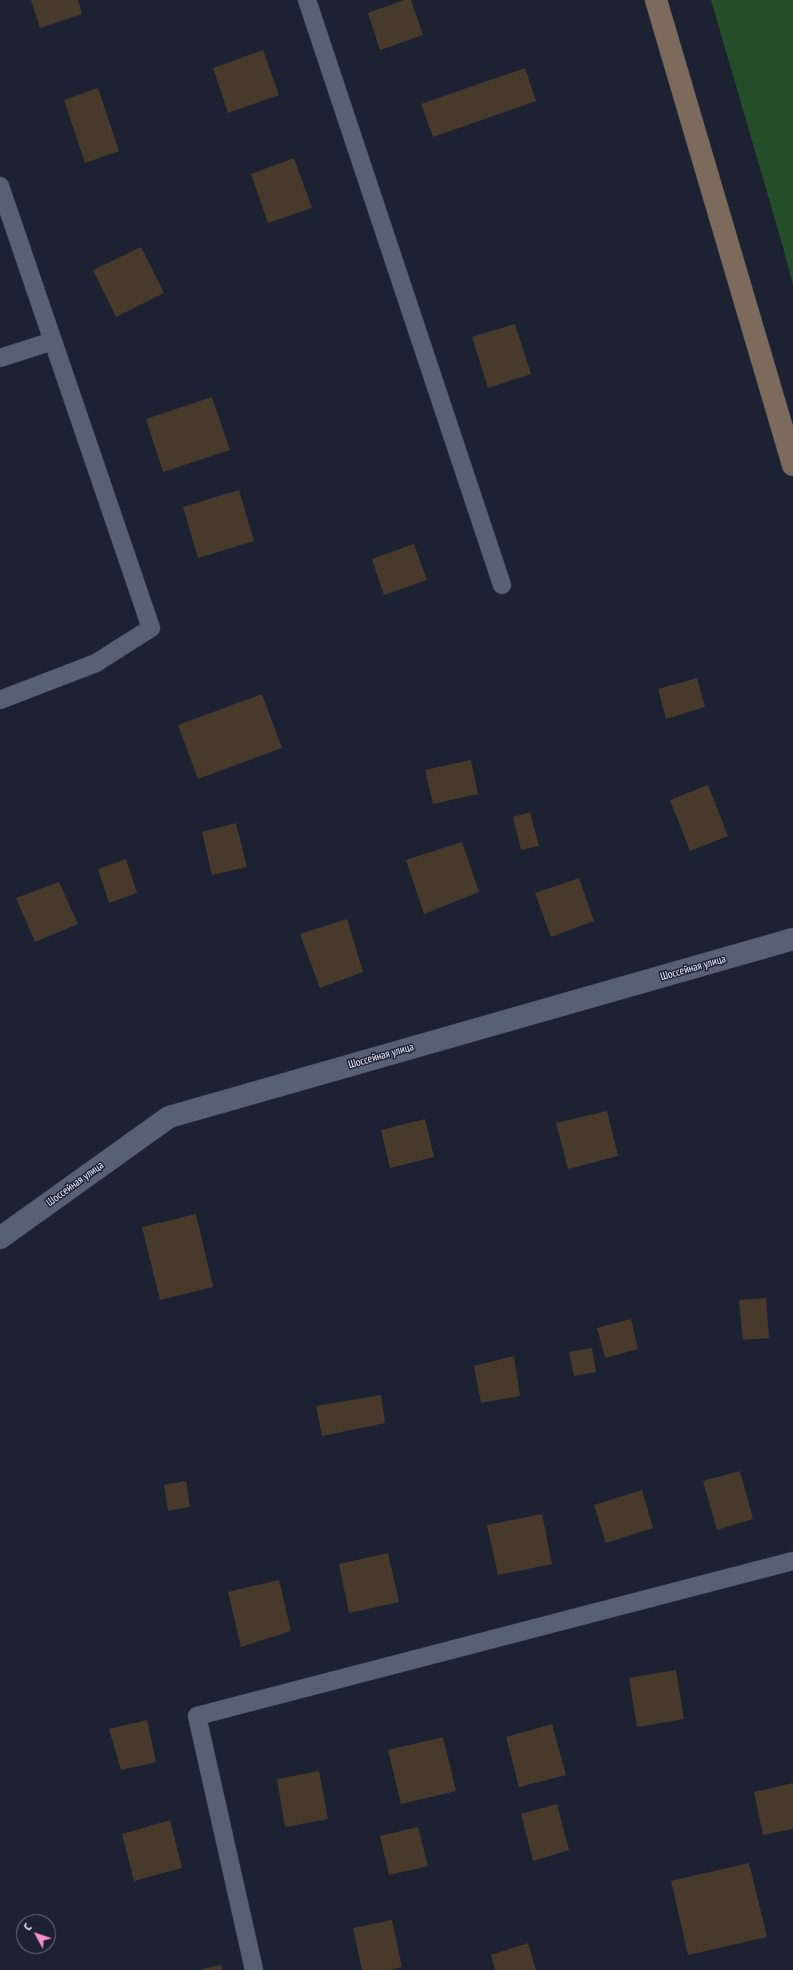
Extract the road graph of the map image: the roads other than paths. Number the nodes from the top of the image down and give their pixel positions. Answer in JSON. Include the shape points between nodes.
{"nodes":[{"id":1,"x":306,"y":0,"type":"edge"},
{"id":2,"x":656,"y":0,"type":"edge"},
{"id":3,"x":0,"y":186,"type":"edge"},
{"id":4,"x":53,"y":341,"type":"junction"},
{"id":5,"x":0,"y":358,"type":"edge"},
{"id":6,"x":793,"y":465,"type":"edge"},
{"id":7,"x":502,"y":585,"type":"dead end"},
{"id":8,"x":0,"y":700,"type":"edge"},
{"id":9,"x":793,"y":939,"type":"edge"},
{"id":10,"x":0,"y":1238,"type":"edge"},
{"id":11,"x":793,"y":1561,"type":"edge"},
{"id":12,"x":254,"y":1970,"type":"edge"}],
"edges":[{"from":1,"to":7,"type":"lane"},
{"from":2,"to":6,"type":"main road"},
{"from":3,"to":4,"type":"lane"},
{"from":4,"to":5,"type":"lane"},
{"from":4,"to":8,"type":"lane","via":[[151,628],[96,663]]},
{"from":9,"to":10,"type":"street","name":"Шоссейная улица","via":[[169,1116]]},
{"from":11,"to":12,"type":"lane","via":[[197,1716]]}]}
